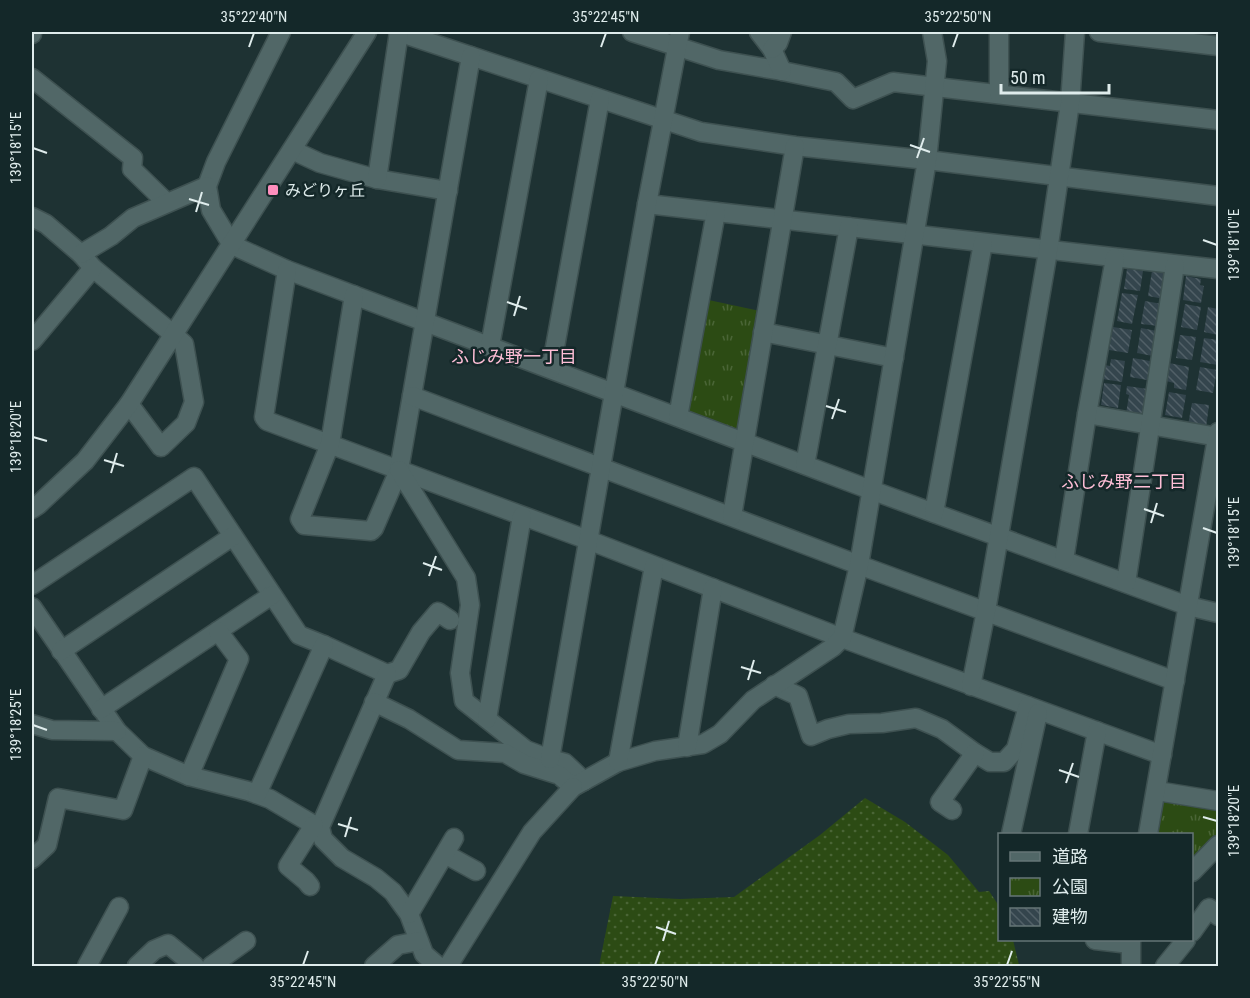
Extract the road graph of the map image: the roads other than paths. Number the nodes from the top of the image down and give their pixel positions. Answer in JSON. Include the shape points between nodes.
{"nodes":[{"id":1,"x":280,"y":32,"type":"edge"},
{"id":2,"x":398,"y":32,"type":"edge"},
{"id":3,"x":632,"y":32,"type":"edge"},
{"id":4,"x":759,"y":32,"type":"edge"},
{"id":5,"x":782,"y":32,"type":"edge"},
{"id":6,"x":932,"y":32,"type":"edge"},
{"id":7,"x":999,"y":32,"type":"edge"},
{"id":8,"x":1075,"y":32,"type":"edge"},
{"id":9,"x":1099,"y":32,"type":"edge"},
{"id":10,"x":359,"y":34,"type":"edge"},
{"id":11,"x":1140,"y":34,"type":"edge"},
{"id":12,"x":678,"y":39,"type":"edge"},
{"id":13,"x":1218,"y":46,"type":"edge"},
{"id":14,"x":772,"y":49,"type":"junction"},
{"id":15,"x":471,"y":56,"type":"junction"},
{"id":16,"x":783,"y":71,"type":"junction"},
{"id":17,"x":32,"y":78,"type":"edge"},
{"id":18,"x":539,"y":78,"type":"junction"},
{"id":19,"x":935,"y":86,"type":"junction"},
{"id":20,"x":999,"y":94,"type":"junction"},
{"id":21,"x":600,"y":99,"type":"junction"},
{"id":22,"x":1070,"y":104,"type":"junction"},
{"id":23,"x":662,"y":120,"type":"junction"},
{"id":24,"x":1218,"y":120,"type":"edge"},
{"id":25,"x":795,"y":146,"type":"junction"},
{"id":26,"x":292,"y":150,"type":"junction"},
{"id":27,"x":927,"y":160,"type":"junction"},
{"id":28,"x":1059,"y":177,"type":"junction"},
{"id":29,"x":377,"y":179,"type":"junction"},
{"id":30,"x":207,"y":186,"type":"junction"},
{"id":31,"x":448,"y":191,"type":"junction"},
{"id":32,"x":1218,"y":196,"type":"edge"},
{"id":33,"x":166,"y":203,"type":"junction"},
{"id":34,"x":647,"y":204,"type":"junction"},
{"id":35,"x":716,"y":212,"type":"junction"},
{"id":36,"x":32,"y":218,"type":"edge"},
{"id":37,"x":782,"y":219,"type":"junction"},
{"id":38,"x":849,"y":227,"type":"junction"},
{"id":39,"x":914,"y":235,"type":"junction"},
{"id":40,"x":983,"y":243,"type":"junction"},
{"id":41,"x":232,"y":245,"type":"junction"},
{"id":42,"x":1048,"y":250,"type":"junction"},
{"id":43,"x":1115,"y":258,"type":"junction"},
{"id":44,"x":87,"y":261,"type":"junction"},
{"id":45,"x":1175,"y":265,"type":"junction"},
{"id":46,"x":288,"y":270,"type":"junction"},
{"id":47,"x":1218,"y":270,"type":"edge"},
{"id":48,"x":354,"y":295,"type":"junction"},
{"id":49,"x":425,"y":322,"type":"junction"},
{"id":50,"x":763,"y":332,"type":"junction"},
{"id":51,"x":174,"y":335,"type":"junction"},
{"id":52,"x":32,"y":341,"type":"edge"},
{"id":53,"x":827,"y":344,"type":"junction"},
{"id":54,"x":490,"y":346,"type":"junction"},
{"id":55,"x":894,"y":358,"type":"junction"},
{"id":56,"x":551,"y":369,"type":"junction"},
{"id":57,"x":615,"y":393,"type":"junction"},
{"id":58,"x":412,"y":396,"type":"junction"},
{"id":59,"x":129,"y":404,"type":"junction"},
{"id":60,"x":1087,"y":414,"type":"junction"},
{"id":61,"x":678,"y":417,"type":"junction"},
{"id":62,"x":1150,"y":426,"type":"junction"},
{"id":63,"x":1218,"y":435,"type":"edge"},
{"id":64,"x":744,"y":442,"type":"junction"},
{"id":65,"x":330,"y":444,"type":"junction"},
{"id":66,"x":805,"y":465,"type":"junction"},
{"id":67,"x":600,"y":466,"type":"junction"},
{"id":68,"x":399,"y":470,"type":"junction"},
{"id":69,"x":871,"y":490,"type":"junction"},
{"id":70,"x":32,"y":509,"type":"edge"},
{"id":71,"x":934,"y":513,"type":"junction"},
{"id":72,"x":522,"y":516,"type":"junction"},
{"id":73,"x":732,"y":516,"type":"junction"},
{"id":74,"x":233,"y":536,"type":"junction"},
{"id":75,"x":999,"y":537,"type":"junction"},
{"id":76,"x":588,"y":540,"type":"junction"},
{"id":77,"x":1064,"y":560,"type":"junction"},
{"id":78,"x":859,"y":564,"type":"junction"},
{"id":79,"x":654,"y":566,"type":"junction"},
{"id":80,"x":1126,"y":583,"type":"junction"},
{"id":81,"x":32,"y":585,"type":"edge"},
{"id":82,"x":713,"y":588,"type":"junction"},
{"id":83,"x":272,"y":595,"type":"junction"},
{"id":84,"x":1188,"y":606,"type":"junction"},
{"id":85,"x":32,"y":607,"type":"edge"},
{"id":86,"x":986,"y":611,"type":"junction"},
{"id":87,"x":1218,"y":613,"type":"edge"},
{"id":88,"x":450,"y":620,"type":"dead end"},
{"id":89,"x":218,"y":631,"type":"junction"},
{"id":90,"x":842,"y":638,"type":"junction"},
{"id":91,"x":324,"y":645,"type":"junction"},
{"id":92,"x":61,"y":651,"type":"junction"},
{"id":93,"x":387,"y":674,"type":"junction"},
{"id":94,"x":1175,"y":681,"type":"junction"},
{"id":95,"x":774,"y":685,"type":"junction"},
{"id":96,"x":971,"y":686,"type":"junction"},
{"id":97,"x":374,"y":702,"type":"junction"},
{"id":98,"x":1034,"y":708,"type":"junction"},
{"id":99,"x":101,"y":709,"type":"junction"},
{"id":100,"x":487,"y":719,"type":"junction"},
{"id":101,"x":32,"y":724,"type":"edge"},
{"id":102,"x":1097,"y":731,"type":"junction"},
{"id":103,"x":117,"y":732,"type":"junction"},
{"id":104,"x":687,"y":747,"type":"junction"},
{"id":105,"x":975,"y":753,"type":"junction"},
{"id":106,"x":1162,"y":755,"type":"junction"},
{"id":107,"x":143,"y":756,"type":"junction"},
{"id":108,"x":550,"y":759,"type":"junction"},
{"id":109,"x":618,"y":762,"type":"junction"},
{"id":110,"x":189,"y":776,"type":"junction"},
{"id":111,"x":579,"y":784,"type":"junction"},
{"id":112,"x":1157,"y":791,"type":"junction"},
{"id":113,"x":257,"y":794,"type":"junction"},
{"id":114,"x":1218,"y":801,"type":"edge"},
{"id":115,"x":952,"y":810,"type":"dead end"},
{"id":116,"x":317,"y":826,"type":"junction"},
{"id":117,"x":1011,"y":833,"type":"edge"},
{"id":118,"x":1078,"y":833,"type":"edge"},
{"id":119,"x":1148,"y":833,"type":"edge"},
{"id":120,"x":1218,"y":845,"type":"edge"},
{"id":121,"x":32,"y":859,"type":"edge"},
{"id":122,"x":1193,"y":870,"type":"edge"},
{"id":123,"x":476,"y":871,"type":"dead end"},
{"id":124,"x":310,"y":886,"type":"dead end"},
{"id":125,"x":410,"y":915,"type":"junction"},
{"id":126,"x":118,"y":916,"type":"dead end"},
{"id":127,"x":1218,"y":916,"type":"edge"},
{"id":128,"x":1193,"y":929,"type":"edge"},
{"id":129,"x":246,"y":941,"type":"dead end"},
{"id":130,"x":420,"y":941,"type":"junction"},
{"id":131,"x":1132,"y":941,"type":"edge"},
{"id":132,"x":1184,"y":941,"type":"edge"},
{"id":133,"x":87,"y":966,"type":"edge"},
{"id":134,"x":137,"y":966,"type":"edge"},
{"id":135,"x":195,"y":966,"type":"edge"},
{"id":136,"x":211,"y":966,"type":"edge"},
{"id":137,"x":374,"y":966,"type":"edge"},
{"id":138,"x":438,"y":966,"type":"edge"},
{"id":139,"x":448,"y":966,"type":"edge"},
{"id":140,"x":1131,"y":966,"type":"edge"},
{"id":141,"x":1165,"y":966,"type":"edge"}],
"edges":[{"from":1,"to":30,"type":"street"},
{"from":2,"to":15,"type":"street"},
{"from":2,"to":29,"type":"street"},
{"from":3,"to":12,"type":"street"},
{"from":4,"to":14,"type":"street"},
{"from":5,"to":14,"type":"street"},
{"from":6,"to":19,"type":"street","via":[[937,61]]},
{"from":7,"to":20,"type":"street"},
{"from":8,"to":22,"type":"street"},
{"from":9,"to":11,"type":"street"},
{"from":10,"to":26,"type":"street"},
{"from":11,"to":13,"type":"street"},
{"from":12,"to":16,"type":"street","via":[[720,60]]},
{"from":12,"to":23,"type":"street"},
{"from":14,"to":16,"type":"street"},
{"from":15,"to":18,"type":"street"},
{"from":15,"to":31,"type":"street"},
{"from":16,"to":19,"type":"street","via":[[837,82],[853,99],[893,82]]},
{"from":17,"to":33,"type":"street","via":[[133,158],[132,169]]},
{"from":18,"to":21,"type":"street"},
{"from":18,"to":54,"type":"street"},
{"from":19,"to":20,"type":"street"},
{"from":19,"to":27,"type":"street"},
{"from":20,"to":22,"type":"street"},
{"from":21,"to":23,"type":"street"},
{"from":21,"to":56,"type":"street"},
{"from":22,"to":24,"type":"street"},
{"from":22,"to":28,"type":"street"},
{"from":23,"to":25,"type":"street","via":[[701,132]]},
{"from":23,"to":34,"type":"street"},
{"from":25,"to":27,"type":"street"},
{"from":25,"to":37,"type":"street"},
{"from":26,"to":29,"type":"street","via":[[320,163]]},
{"from":26,"to":41,"type":"street"},
{"from":27,"to":28,"type":"street"},
{"from":27,"to":39,"type":"street"},
{"from":28,"to":32,"type":"street"},
{"from":28,"to":42,"type":"street"},
{"from":29,"to":31,"type":"street"},
{"from":30,"to":33,"type":"street"},
{"from":30,"to":41,"type":"street","via":[[211,210]]},
{"from":31,"to":49,"type":"street"},
{"from":33,"to":44,"type":"street","via":[[134,218]]},
{"from":34,"to":35,"type":"street"},
{"from":34,"to":57,"type":"street"},
{"from":35,"to":37,"type":"street"},
{"from":35,"to":61,"type":"street"},
{"from":36,"to":44,"type":"street","via":[[46,224]]},
{"from":37,"to":38,"type":"street"},
{"from":37,"to":50,"type":"street"},
{"from":38,"to":39,"type":"street"},
{"from":38,"to":53,"type":"street"},
{"from":39,"to":40,"type":"street"},
{"from":39,"to":55,"type":"street"},
{"from":40,"to":42,"type":"street"},
{"from":40,"to":71,"type":"street"},
{"from":41,"to":46,"type":"street"},
{"from":41,"to":51,"type":"street"},
{"from":42,"to":43,"type":"street"},
{"from":42,"to":75,"type":"street"},
{"from":43,"to":45,"type":"street"},
{"from":43,"to":60,"type":"street"},
{"from":44,"to":51,"type":"street"},
{"from":44,"to":52,"type":"street"},
{"from":45,"to":47,"type":"street"},
{"from":45,"to":62,"type":"street"},
{"from":46,"to":48,"type":"street"},
{"from":46,"to":65,"type":"street","via":[[264,417]]},
{"from":48,"to":49,"type":"street"},
{"from":48,"to":65,"type":"street"},
{"from":49,"to":54,"type":"street"},
{"from":49,"to":58,"type":"street"},
{"from":50,"to":53,"type":"street"},
{"from":50,"to":64,"type":"street"},
{"from":51,"to":59,"type":"street"},
{"from":51,"to":59,"type":"street","via":[[184,344],[194,402],[186,423],[161,447]]},
{"from":53,"to":55,"type":"street"},
{"from":53,"to":66,"type":"street"},
{"from":54,"to":56,"type":"street"},
{"from":55,"to":69,"type":"street"},
{"from":56,"to":57,"type":"street"},
{"from":57,"to":61,"type":"street"},
{"from":57,"to":67,"type":"street"},
{"from":58,"to":67,"type":"street"},
{"from":58,"to":68,"type":"street"},
{"from":59,"to":70,"type":"street","via":[[85,462]]},
{"from":60,"to":62,"type":"street"},
{"from":60,"to":77,"type":"street"},
{"from":61,"to":64,"type":"street"},
{"from":62,"to":63,"type":"street"},
{"from":62,"to":80,"type":"street"},
{"from":63,"to":84,"type":"street"},
{"from":64,"to":66,"type":"street"},
{"from":64,"to":73,"type":"street"},
{"from":65,"to":68,"type":"street"},
{"from":65,"to":68,"type":"street","via":[[300,519],[304,525],[370,531]]},
{"from":66,"to":69,"type":"street"},
{"from":67,"to":73,"type":"street"},
{"from":67,"to":76,"type":"street"},
{"from":68,"to":72,"type":"street"},
{"from":68,"to":100,"type":"street","via":[[466,578],[470,605],[460,673],[464,701]]},
{"from":69,"to":71,"type":"street"},
{"from":69,"to":78,"type":"street"},
{"from":71,"to":75,"type":"street"},
{"from":72,"to":76,"type":"street"},
{"from":72,"to":100,"type":"street"},
{"from":73,"to":78,"type":"street"},
{"from":74,"to":81,"type":"street","via":[[194,477]]},
{"from":74,"to":83,"type":"street"},
{"from":74,"to":92,"type":"street"},
{"from":75,"to":77,"type":"street"},
{"from":75,"to":86,"type":"street"},
{"from":76,"to":79,"type":"street"},
{"from":76,"to":108,"type":"street"},
{"from":77,"to":80,"type":"street"},
{"from":78,"to":86,"type":"street"},
{"from":78,"to":90,"type":"street"},
{"from":79,"to":82,"type":"street"},
{"from":79,"to":109,"type":"street"},
{"from":80,"to":84,"type":"street"},
{"from":82,"to":90,"type":"street"},
{"from":82,"to":104,"type":"street"},
{"from":83,"to":89,"type":"street"},
{"from":83,"to":91,"type":"street","via":[[299,635]]},
{"from":84,"to":87,"type":"street"},
{"from":84,"to":94,"type":"street"},
{"from":85,"to":92,"type":"street"},
{"from":86,"to":94,"type":"street"},
{"from":86,"to":96,"type":"street"},
{"from":88,"to":93,"type":"street","via":[[438,612],[399,670]]},
{"from":89,"to":99,"type":"street"},
{"from":89,"to":110,"type":"street","via":[[239,659]]},
{"from":90,"to":95,"type":"street"},
{"from":90,"to":96,"type":"street"},
{"from":91,"to":93,"type":"street"},
{"from":91,"to":113,"type":"street"},
{"from":92,"to":99,"type":"street"},
{"from":93,"to":97,"type":"street"},
{"from":94,"to":106,"type":"street"},
{"from":95,"to":104,"type":"street","via":[[753,700],[720,734],[703,744]]},
{"from":95,"to":105,"type":"street","via":[[798,696],[811,736],[849,724],[916,718],[942,729]]},
{"from":96,"to":98,"type":"street"},
{"from":97,"to":111,"type":"street","via":[[458,750],[505,753]]},
{"from":97,"to":116,"type":"street"},
{"from":98,"to":102,"type":"street"},
{"from":98,"to":105,"type":"street","via":[[1016,749],[1005,762],[990,762]]},
{"from":98,"to":117,"type":"street"},
{"from":99,"to":103,"type":"street"},
{"from":100,"to":108,"type":"street","via":[[526,750]]},
{"from":101,"to":103,"type":"street","via":[[52,730]]},
{"from":102,"to":106,"type":"street"},
{"from":102,"to":118,"type":"street"},
{"from":103,"to":107,"type":"street"},
{"from":104,"to":109,"type":"street"},
{"from":105,"to":115,"type":"street","via":[[940,802]]},
{"from":106,"to":112,"type":"street"},
{"from":107,"to":110,"type":"street"},
{"from":107,"to":121,"type":"street","via":[[121,815],[58,798],[46,829],[47,845]]},
{"from":108,"to":111,"type":"street","via":[[565,763]]},
{"from":109,"to":111,"type":"street"},
{"from":110,"to":113,"type":"street"},
{"from":111,"to":139,"type":"street","via":[[532,832]]},
{"from":112,"to":114,"type":"street"},
{"from":112,"to":119,"type":"street"},
{"from":113,"to":116,"type":"street"},
{"from":116,"to":124,"type":"street","via":[[288,867]]},
{"from":116,"to":125,"type":"street","via":[[342,858],[393,892]]},
{"from":120,"to":122,"type":"street"},
{"from":123,"to":125,"type":"street","via":[[449,846]]},
{"from":125,"to":130,"type":"street"},
{"from":126,"to":133,"type":"street"},
{"from":127,"to":128,"type":"street","via":[[1209,908]]},
{"from":129,"to":136,"type":"street"},
{"from":130,"to":137,"type":"street","via":[[398,945]]},
{"from":130,"to":138,"type":"street","via":[[424,954]]},
{"from":131,"to":140,"type":"street"},
{"from":132,"to":141,"type":"street"},
{"from":134,"to":135,"type":"street","via":[[154,950],[168,944]]}]}
